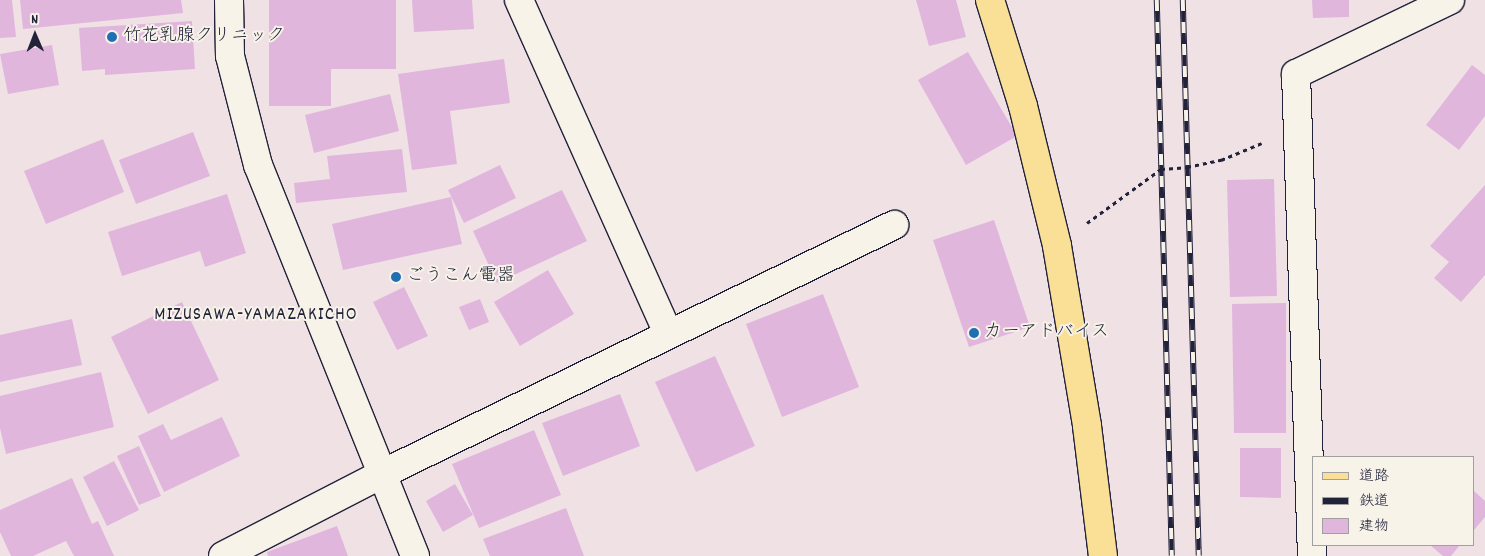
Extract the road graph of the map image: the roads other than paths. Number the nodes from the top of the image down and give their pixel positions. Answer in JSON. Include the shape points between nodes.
{"nodes":[{"id":1,"x":229,"y":0,"type":"edge"},
{"id":2,"x":519,"y":0,"type":"edge"},
{"id":3,"x":990,"y":0,"type":"edge"},
{"id":4,"x":1450,"y":0,"type":"edge"},
{"id":5,"x":894,"y":225,"type":"dead end"},
{"id":6,"x":668,"y":333,"type":"junction"},
{"id":7,"x":380,"y":475,"type":"junction"},
{"id":8,"x":223,"y":556,"type":"edge"},
{"id":9,"x":415,"y":556,"type":"edge"},
{"id":10,"x":1103,"y":556,"type":"edge"},
{"id":11,"x":1312,"y":556,"type":"edge"}],
"edges":[{"from":1,"to":7,"type":"street","via":[[230,56],[258,165]]},
{"from":2,"to":6,"type":"street"},
{"from":3,"to":10,"type":"main road","via":[[1023,106],[1057,246],[1087,426]]},
{"from":4,"to":11,"type":"street","via":[[1296,74]]},
{"from":5,"to":6,"type":"street"},
{"from":6,"to":7,"type":"street"},
{"from":7,"to":8,"type":"street"},
{"from":7,"to":9,"type":"street"}]}
